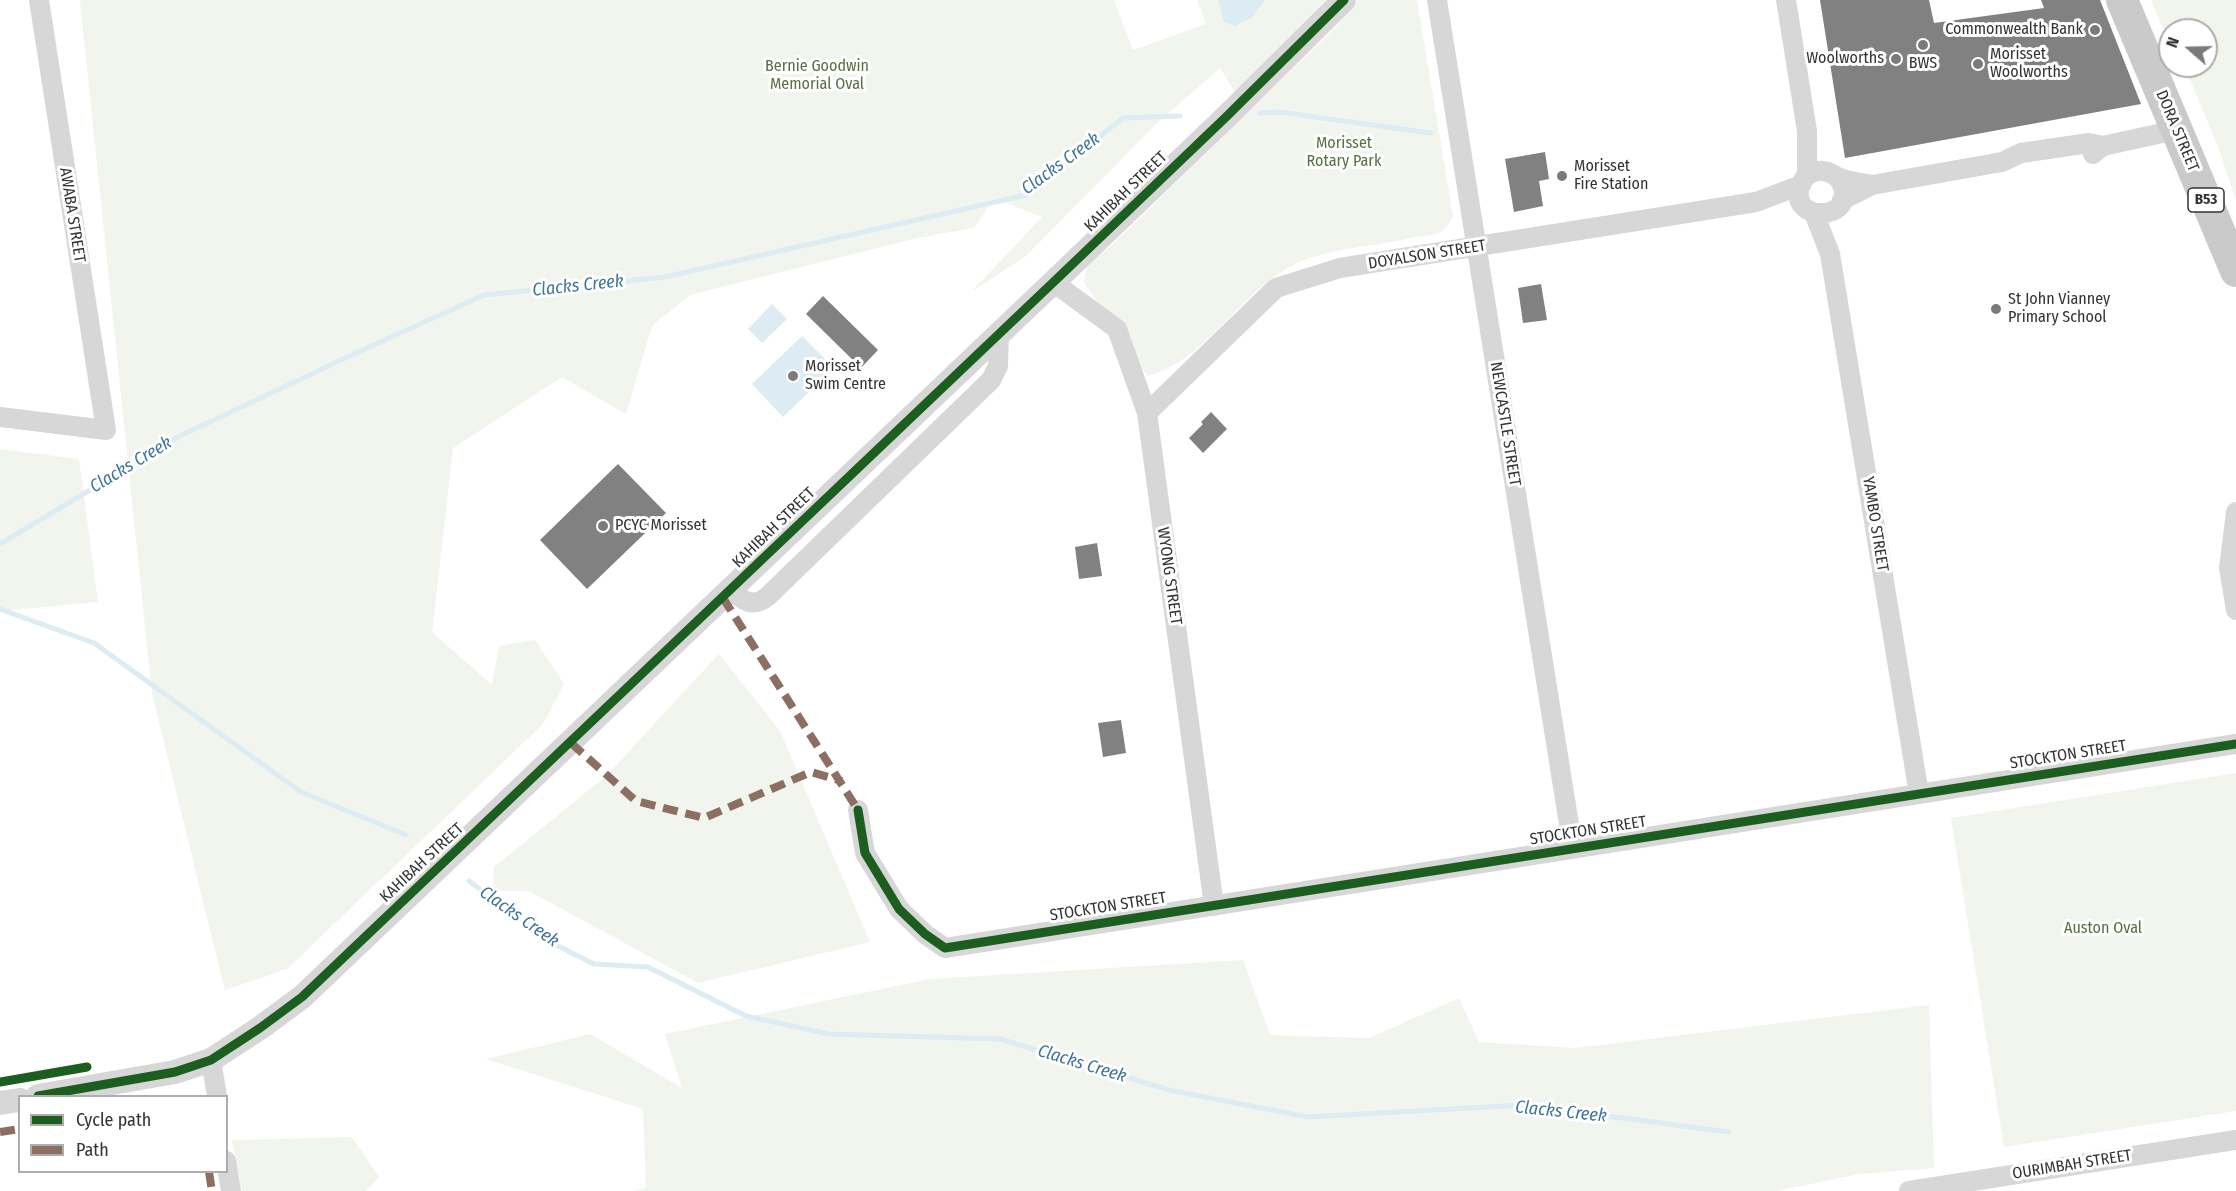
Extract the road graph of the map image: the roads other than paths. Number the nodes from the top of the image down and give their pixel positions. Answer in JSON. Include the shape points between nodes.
{"nodes":[{"id":1,"x":39,"y":0,"type":"edge"},
{"id":2,"x":1344,"y":0,"type":"edge"},
{"id":3,"x":1437,"y":0,"type":"edge"},
{"id":4,"x":1786,"y":0,"type":"edge"},
{"id":5,"x":2127,"y":8,"type":"edge"},
{"id":6,"x":2176,"y":130,"type":"junction"},
{"id":7,"x":1807,"y":131,"type":"junction"},
{"id":8,"x":1833,"y":175,"type":"junction"},
{"id":9,"x":1804,"y":180,"type":"junction"},
{"id":10,"x":1872,"y":185,"type":"junction"},
{"id":11,"x":1756,"y":202,"type":"junction"},
{"id":12,"x":1839,"y":205,"type":"junction"},
{"id":13,"x":1809,"y":210,"type":"junction"},
{"id":14,"x":1476,"y":247,"type":"junction"},
{"id":15,"x":1830,"y":254,"type":"junction"},
{"id":16,"x":2236,"y":271,"type":"edge"},
{"id":17,"x":1053,"y":282,"type":"junction"},
{"id":18,"x":1147,"y":413,"type":"junction"},
{"id":19,"x":0,"y":417,"type":"edge"},
{"id":20,"x":2236,"y":512,"type":"edge"},
{"id":21,"x":2236,"y":610,"type":"edge"},
{"id":22,"x":2236,"y":744,"type":"edge"},
{"id":23,"x":1919,"y":794,"type":"junction"},
{"id":24,"x":858,"y":810,"type":"dead end"},
{"id":25,"x":1573,"y":849,"type":"junction"},
{"id":26,"x":1214,"y":906,"type":"junction"},
{"id":27,"x":211,"y":1060,"type":"junction"},
{"id":28,"x":44,"y":1095,"type":"edge"},
{"id":29,"x":217,"y":1095,"type":"edge"},
{"id":30,"x":18,"y":1100,"type":"edge"},
{"id":31,"x":0,"y":1103,"type":"edge"},
{"id":32,"x":2236,"y":1140,"type":"edge"},
{"id":33,"x":228,"y":1173,"type":"edge"},
{"id":34,"x":231,"y":1191,"type":"edge"},
{"id":35,"x":1909,"y":1191,"type":"edge"}],
"edges":[{"from":1,"to":19,"type":"street","name":"AWABA STREET","via":[[106,430]]},
{"from":2,"to":17,"type":"street","name":"KAHIBAH STREET"},
{"from":3,"to":14,"type":"street","name":"NEWCASTLE STREET"},
{"from":4,"to":7,"type":"street"},
{"from":5,"to":6,"type":"main road","name":"DORA STREET","number":"B53"},
{"from":6,"to":10,"type":"street","name":"DOYALSON STREET","via":[[2103,146],[2090,155],[2022,166],[2002,162]]},
{"from":6,"to":16,"type":"main road","name":"DORA STREET","number":"B53"},
{"from":7,"to":8,"type":"street"},
{"from":7,"to":9,"type":"street"},
{"from":8,"to":9,"type":"street","name":"DOYALSON STREET","via":[[1818,171]]},
{"from":8,"to":10,"type":"street","name":"DOYALSON STREET"},
{"from":8,"to":12,"type":"street","via":[[1843,188]]},
{"from":9,"to":11,"type":"street","name":"DOYALSON STREET"},
{"from":9,"to":13,"type":"street","via":[[1800,196]]},
{"from":10,"to":12,"type":"street","name":"DOYALSON STREET"},
{"from":11,"to":13,"type":"street","name":"DOYALSON STREET"},
{"from":11,"to":14,"type":"street","name":"DOYALSON STREET"},
{"from":12,"to":13,"type":"street","name":"DOYALSON STREET","via":[[1826,214]]},
{"from":12,"to":15,"type":"street","name":"YAMBO STREET"},
{"from":13,"to":15,"type":"street","name":"YAMBO STREET"},
{"from":14,"to":18,"type":"street","name":"DOYALSON STREET","via":[[1340,268],[1276,288]]},
{"from":14,"to":25,"type":"street","name":"NEWCASTLE STREET"},
{"from":15,"to":23,"type":"street","name":"YAMBO STREET"},
{"from":17,"to":18,"type":"street","name":"WYONG STREET","via":[[1117,329]]},
{"from":17,"to":27,"type":"street","name":"KAHIBAH STREET","via":[[302,997]]},
{"from":18,"to":26,"type":"street","name":"WYONG STREET"},
{"from":20,"to":21,"type":"street","via":[[2229,568]]},
{"from":22,"to":23,"type":"street","name":"STOCKTON STREET"},
{"from":23,"to":25,"type":"street","name":"STOCKTON STREET"},
{"from":24,"to":26,"type":"street","name":"STOCKTON STREET","via":[[865,853],[899,909],[945,948]]},
{"from":25,"to":26,"type":"street","name":"STOCKTON STREET"},
{"from":27,"to":28,"type":"street","via":[[175,1072]]},
{"from":27,"to":29,"type":"street"},
{"from":30,"to":31,"type":"street"},
{"from":32,"to":35,"type":"street","name":"OURIMBAH STREET"},
{"from":33,"to":34,"type":"street"}]}
